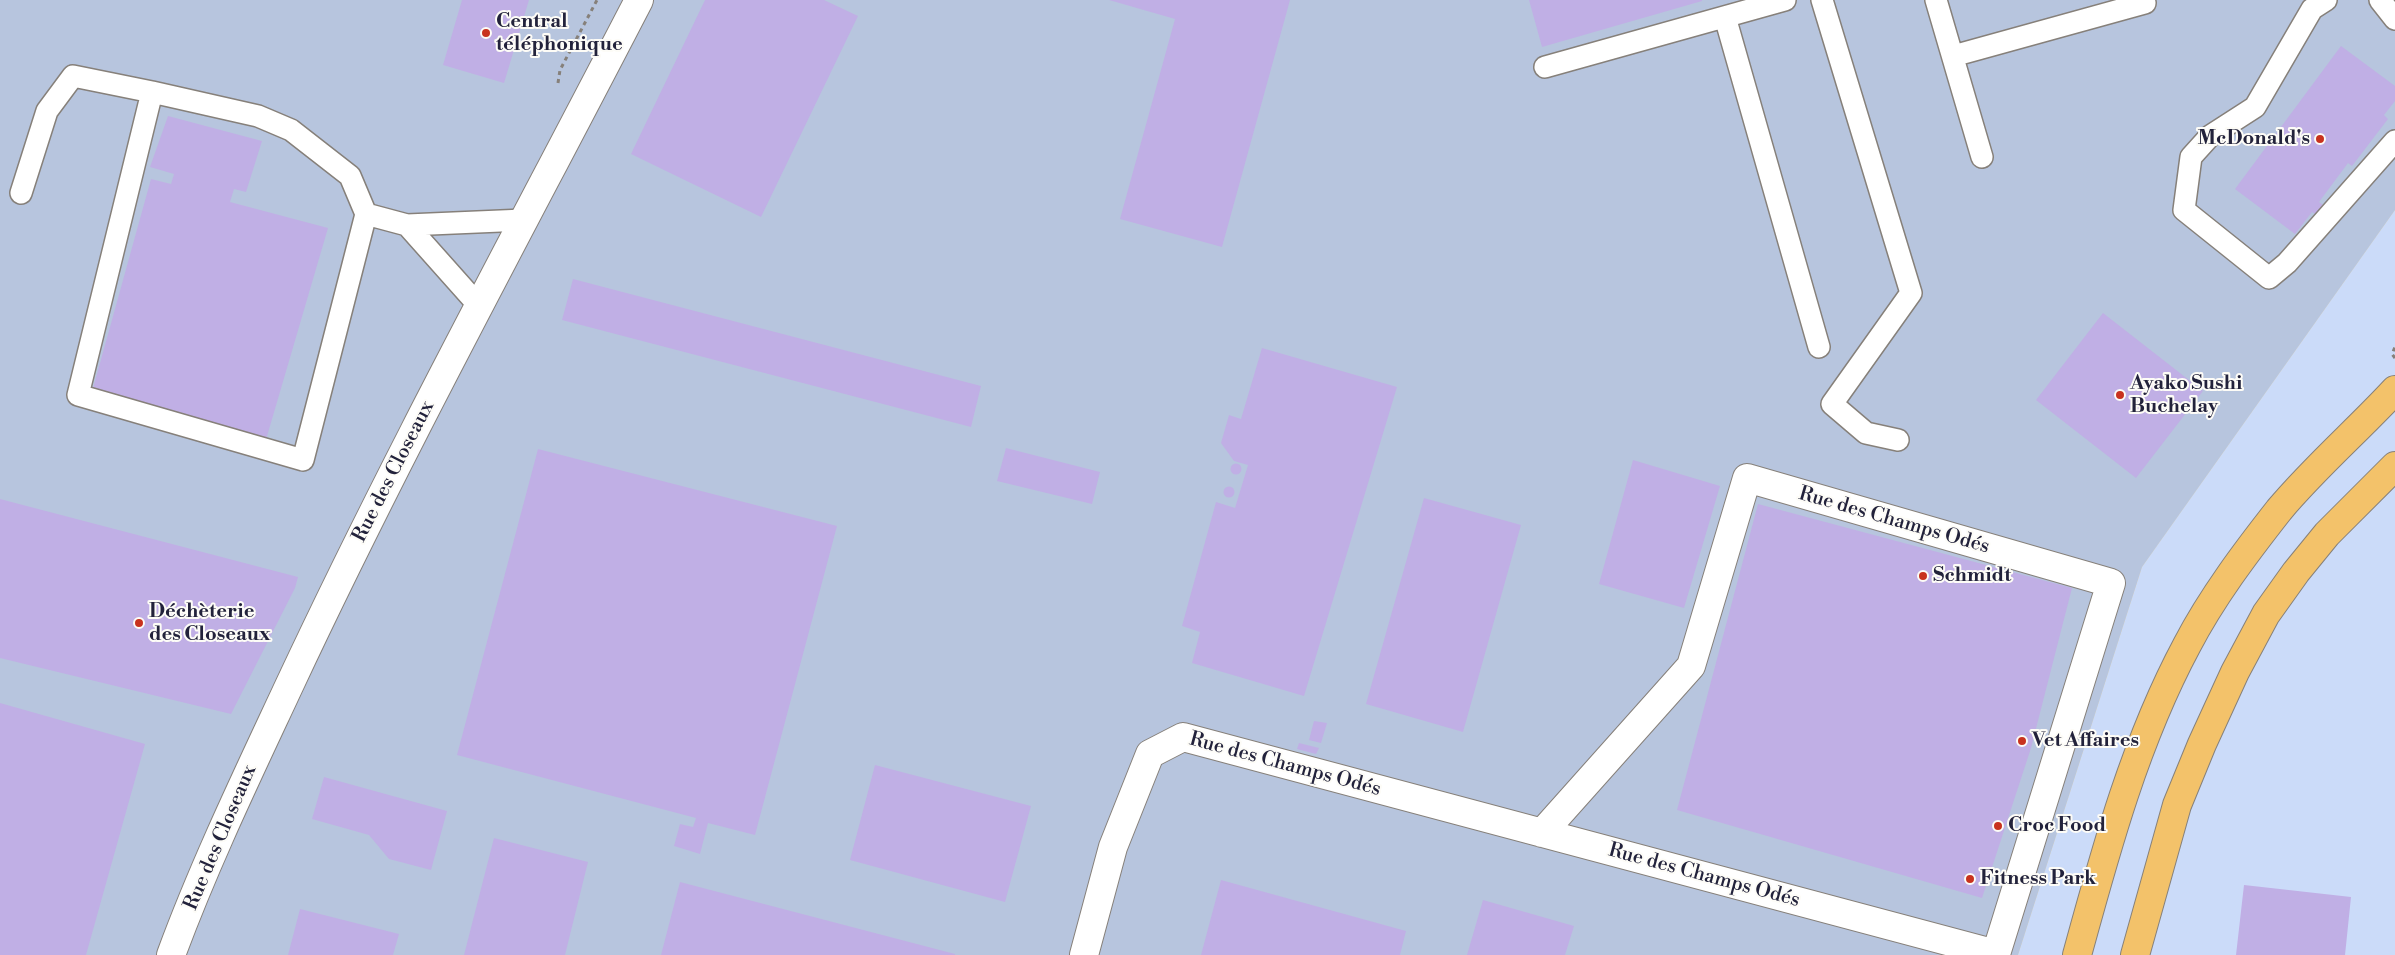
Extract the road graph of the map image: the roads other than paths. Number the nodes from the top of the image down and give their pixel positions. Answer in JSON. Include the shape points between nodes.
{"nodes":[{"id":1,"x":639,"y":0,"type":"edge"},
{"id":2,"x":1785,"y":0,"type":"edge"},
{"id":3,"x":1822,"y":0,"type":"edge"},
{"id":4,"x":1936,"y":0,"type":"edge"},
{"id":5,"x":2326,"y":0,"type":"edge"},
{"id":6,"x":2380,"y":0,"type":"edge"},
{"id":7,"x":2145,"y":3,"type":"dead end"},
{"id":8,"x":1725,"y":16,"type":"junction"},
{"id":9,"x":2395,"y":18,"type":"edge"},
{"id":10,"x":1953,"y":56,"type":"junction"},
{"id":11,"x":1545,"y":67,"type":"dead end"},
{"id":12,"x":152,"y":92,"type":"junction"},
{"id":13,"x":2395,"y":141,"type":"edge"},
{"id":14,"x":1982,"y":157,"type":"dead end"},
{"id":15,"x":21,"y":193,"type":"dead end"},
{"id":16,"x":366,"y":214,"type":"junction"},
{"id":17,"x":524,"y":220,"type":"junction"},
{"id":18,"x":407,"y":225,"type":"junction"},
{"id":19,"x":480,"y":307,"type":"junction"},
{"id":20,"x":1819,"y":347,"type":"dead end"},
{"id":21,"x":2395,"y":390,"type":"edge"},
{"id":22,"x":1898,"y":440,"type":"dead end"},
{"id":23,"x":2395,"y":466,"type":"edge"},
{"id":24,"x":1542,"y":833,"type":"junction"},
{"id":25,"x":171,"y":955,"type":"edge"},
{"id":26,"x":1084,"y":955,"type":"edge"},
{"id":27,"x":2077,"y":955,"type":"edge"},
{"id":28,"x":2135,"y":955,"type":"edge"}],
"edges":[{"from":1,"to":17,"type":"street","name":"Rue des Closeaux"},
{"from":2,"to":8,"type":"lane"},
{"from":3,"to":22,"type":"lane","via":[[1911,293],[1832,404],[1866,433]]},
{"from":4,"to":10,"type":"lane"},
{"from":5,"to":13,"type":"lane","via":[[2312,8],[2255,107],[2210,136],[2192,157],[2184,210],[2269,278],[2287,263]]},
{"from":6,"to":9,"type":"lane"},
{"from":7,"to":10,"type":"lane"},
{"from":8,"to":11,"type":"lane"},
{"from":8,"to":20,"type":"lane"},
{"from":10,"to":14,"type":"lane"},
{"from":12,"to":15,"type":"lane","via":[[73,76],[47,111]]},
{"from":12,"to":16,"type":"lane","via":[[258,116],[292,130],[350,176]]},
{"from":12,"to":16,"type":"lane","via":[[78,395],[302,460]]},
{"from":16,"to":18,"type":"lane"},
{"from":17,"to":18,"type":"lane"},
{"from":17,"to":19,"type":"street","name":"Rue des Closeaux"},
{"from":18,"to":19,"type":"lane"},
{"from":19,"to":25,"type":"street","name":"Rue des Closeaux","via":[[329,600],[231,811]]},
{"from":21,"to":27,"type":"main road","via":[[2318,466],[2279,511],[2187,644],[2133,768]]},
{"from":23,"to":28,"type":"main road","via":[[2333,527],[2266,614],[2202,744],[2177,805]]},
{"from":24,"to":24,"type":"street","name":"Rue des Champs Odés","via":[[1691,666],[1747,478],[2111,583],[1996,954]]},
{"from":24,"to":26,"type":"street","name":"Rue des Champs Odés","via":[[1182,736],[1150,754],[1113,847]]}]}
